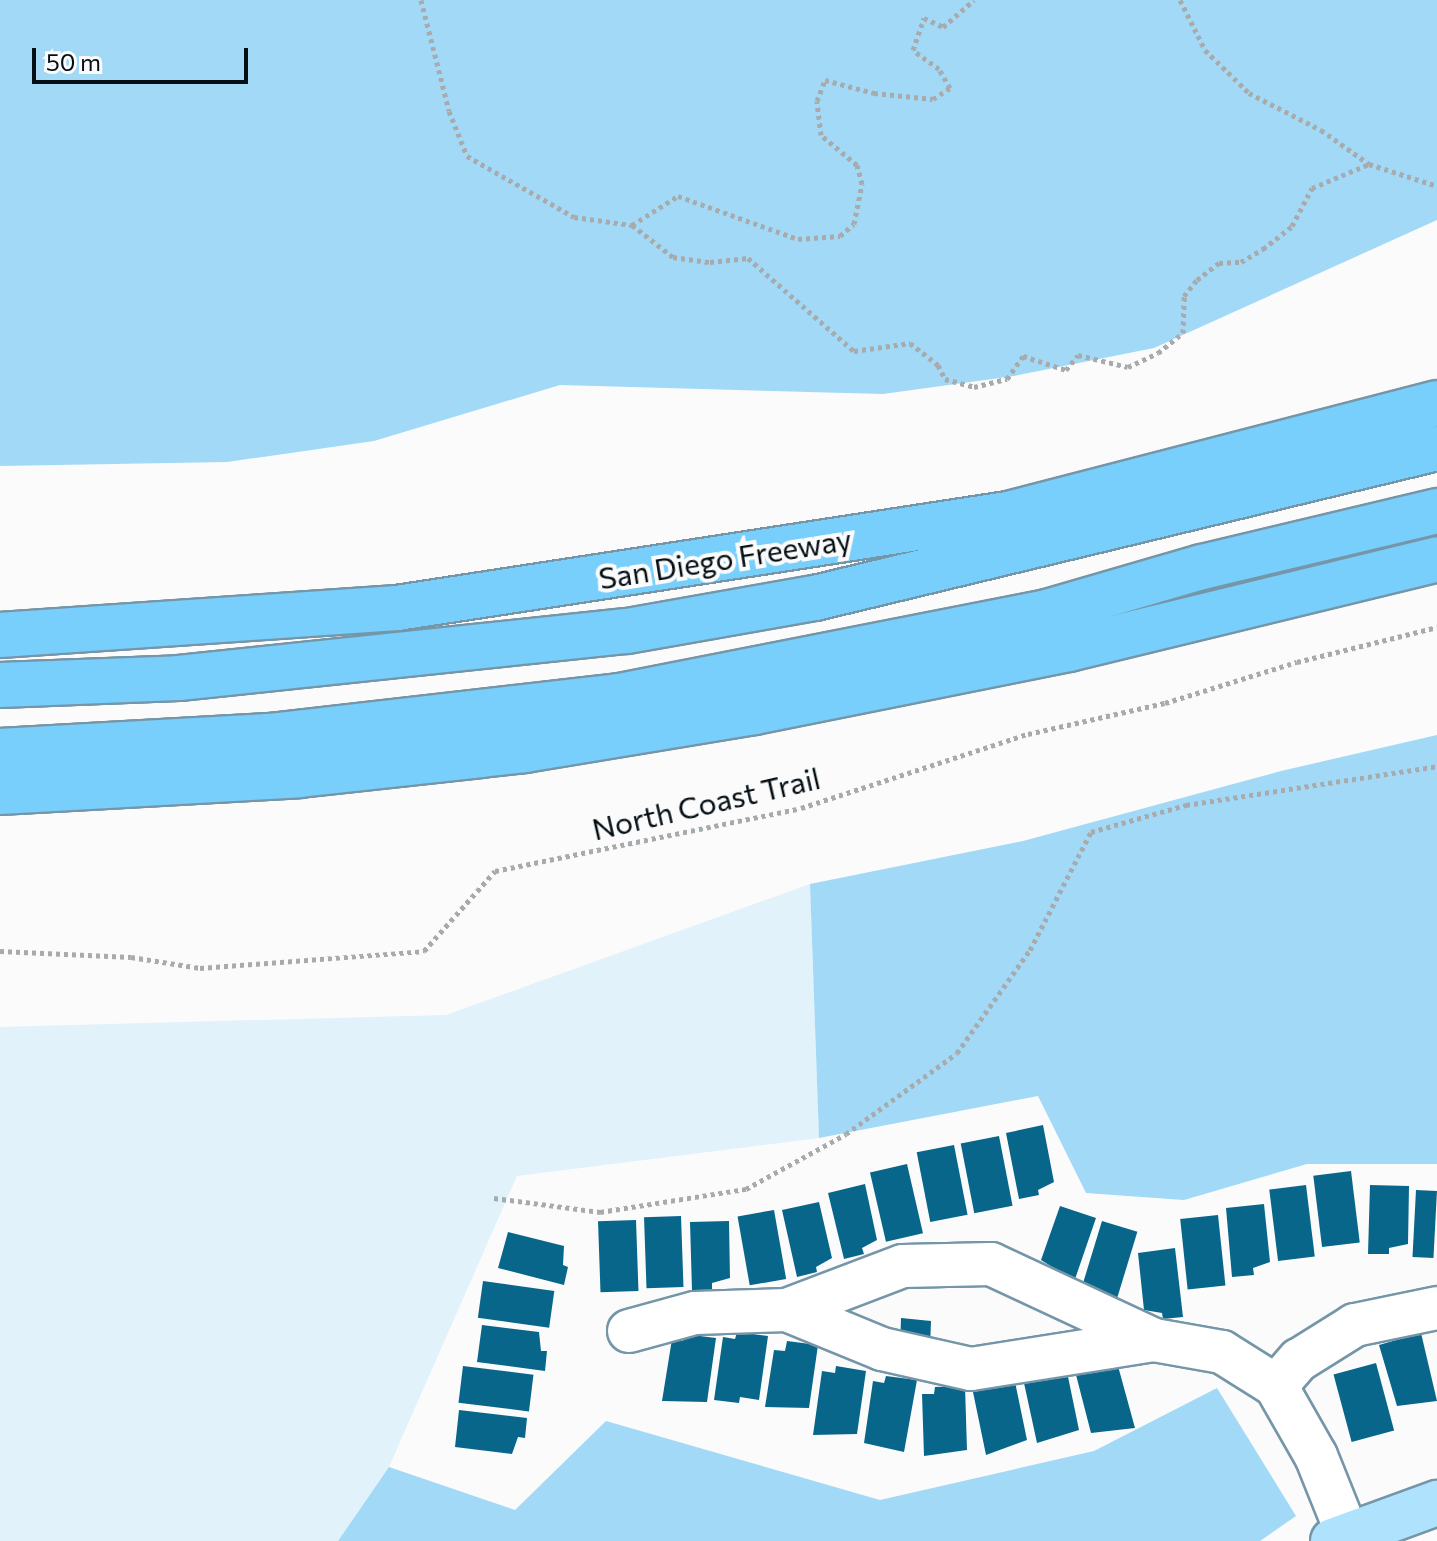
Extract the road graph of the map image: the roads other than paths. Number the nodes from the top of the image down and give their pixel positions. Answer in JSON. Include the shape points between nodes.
{"nodes":[{"id":1,"x":1437,"y":403,"type":"edge"},
{"id":2,"x":1437,"y":448,"type":"edge"},
{"id":3,"x":1437,"y":511,"type":"edge"},
{"id":4,"x":1437,"y":559,"type":"edge"},
{"id":5,"x":0,"y":635,"type":"edge"},
{"id":6,"x":0,"y":685,"type":"edge"},
{"id":7,"x":0,"y":751,"type":"edge"},
{"id":8,"x":0,"y":792,"type":"edge"},
{"id":9,"x":1437,"y":1308,"type":"edge"},
{"id":10,"x":787,"y":1310,"type":"junction"},
{"id":11,"x":629,"y":1331,"type":"dead end"},
{"id":12,"x":1154,"y":1340,"type":"junction"},
{"id":13,"x":1276,"y":1386,"type":"junction"},
{"id":14,"x":1437,"y":1503,"type":"edge"},
{"id":15,"x":1340,"y":1537,"type":"edge"}],
"edges":[{"from":1,"to":5,"type":"highway","name":"San Diego Freeway","via":[[1008,514],[397,608]]},
{"from":2,"to":6,"type":"highway","via":[[815,598],[627,631],[179,678]]},
{"from":3,"to":7,"type":"highway","via":[[1202,567],[1047,612],[619,696],[269,736]]},
{"from":4,"to":8,"type":"highway","via":[[1069,649],[540,748],[300,775]]},
{"from":9,"to":13,"type":"street","via":[[1355,1325],[1299,1360]]},
{"from":10,"to":11,"type":"street","via":[[695,1313]]},
{"from":10,"to":12,"type":"street","via":[[882,1349],[971,1369]]},
{"from":10,"to":12,"type":"street","via":[[903,1266],[991,1264]]},
{"from":12,"to":13,"type":"street","via":[[1222,1352]]},
{"from":13,"to":15,"type":"street","via":[[1316,1456]]},
{"from":14,"to":15,"type":"main road"}]}
